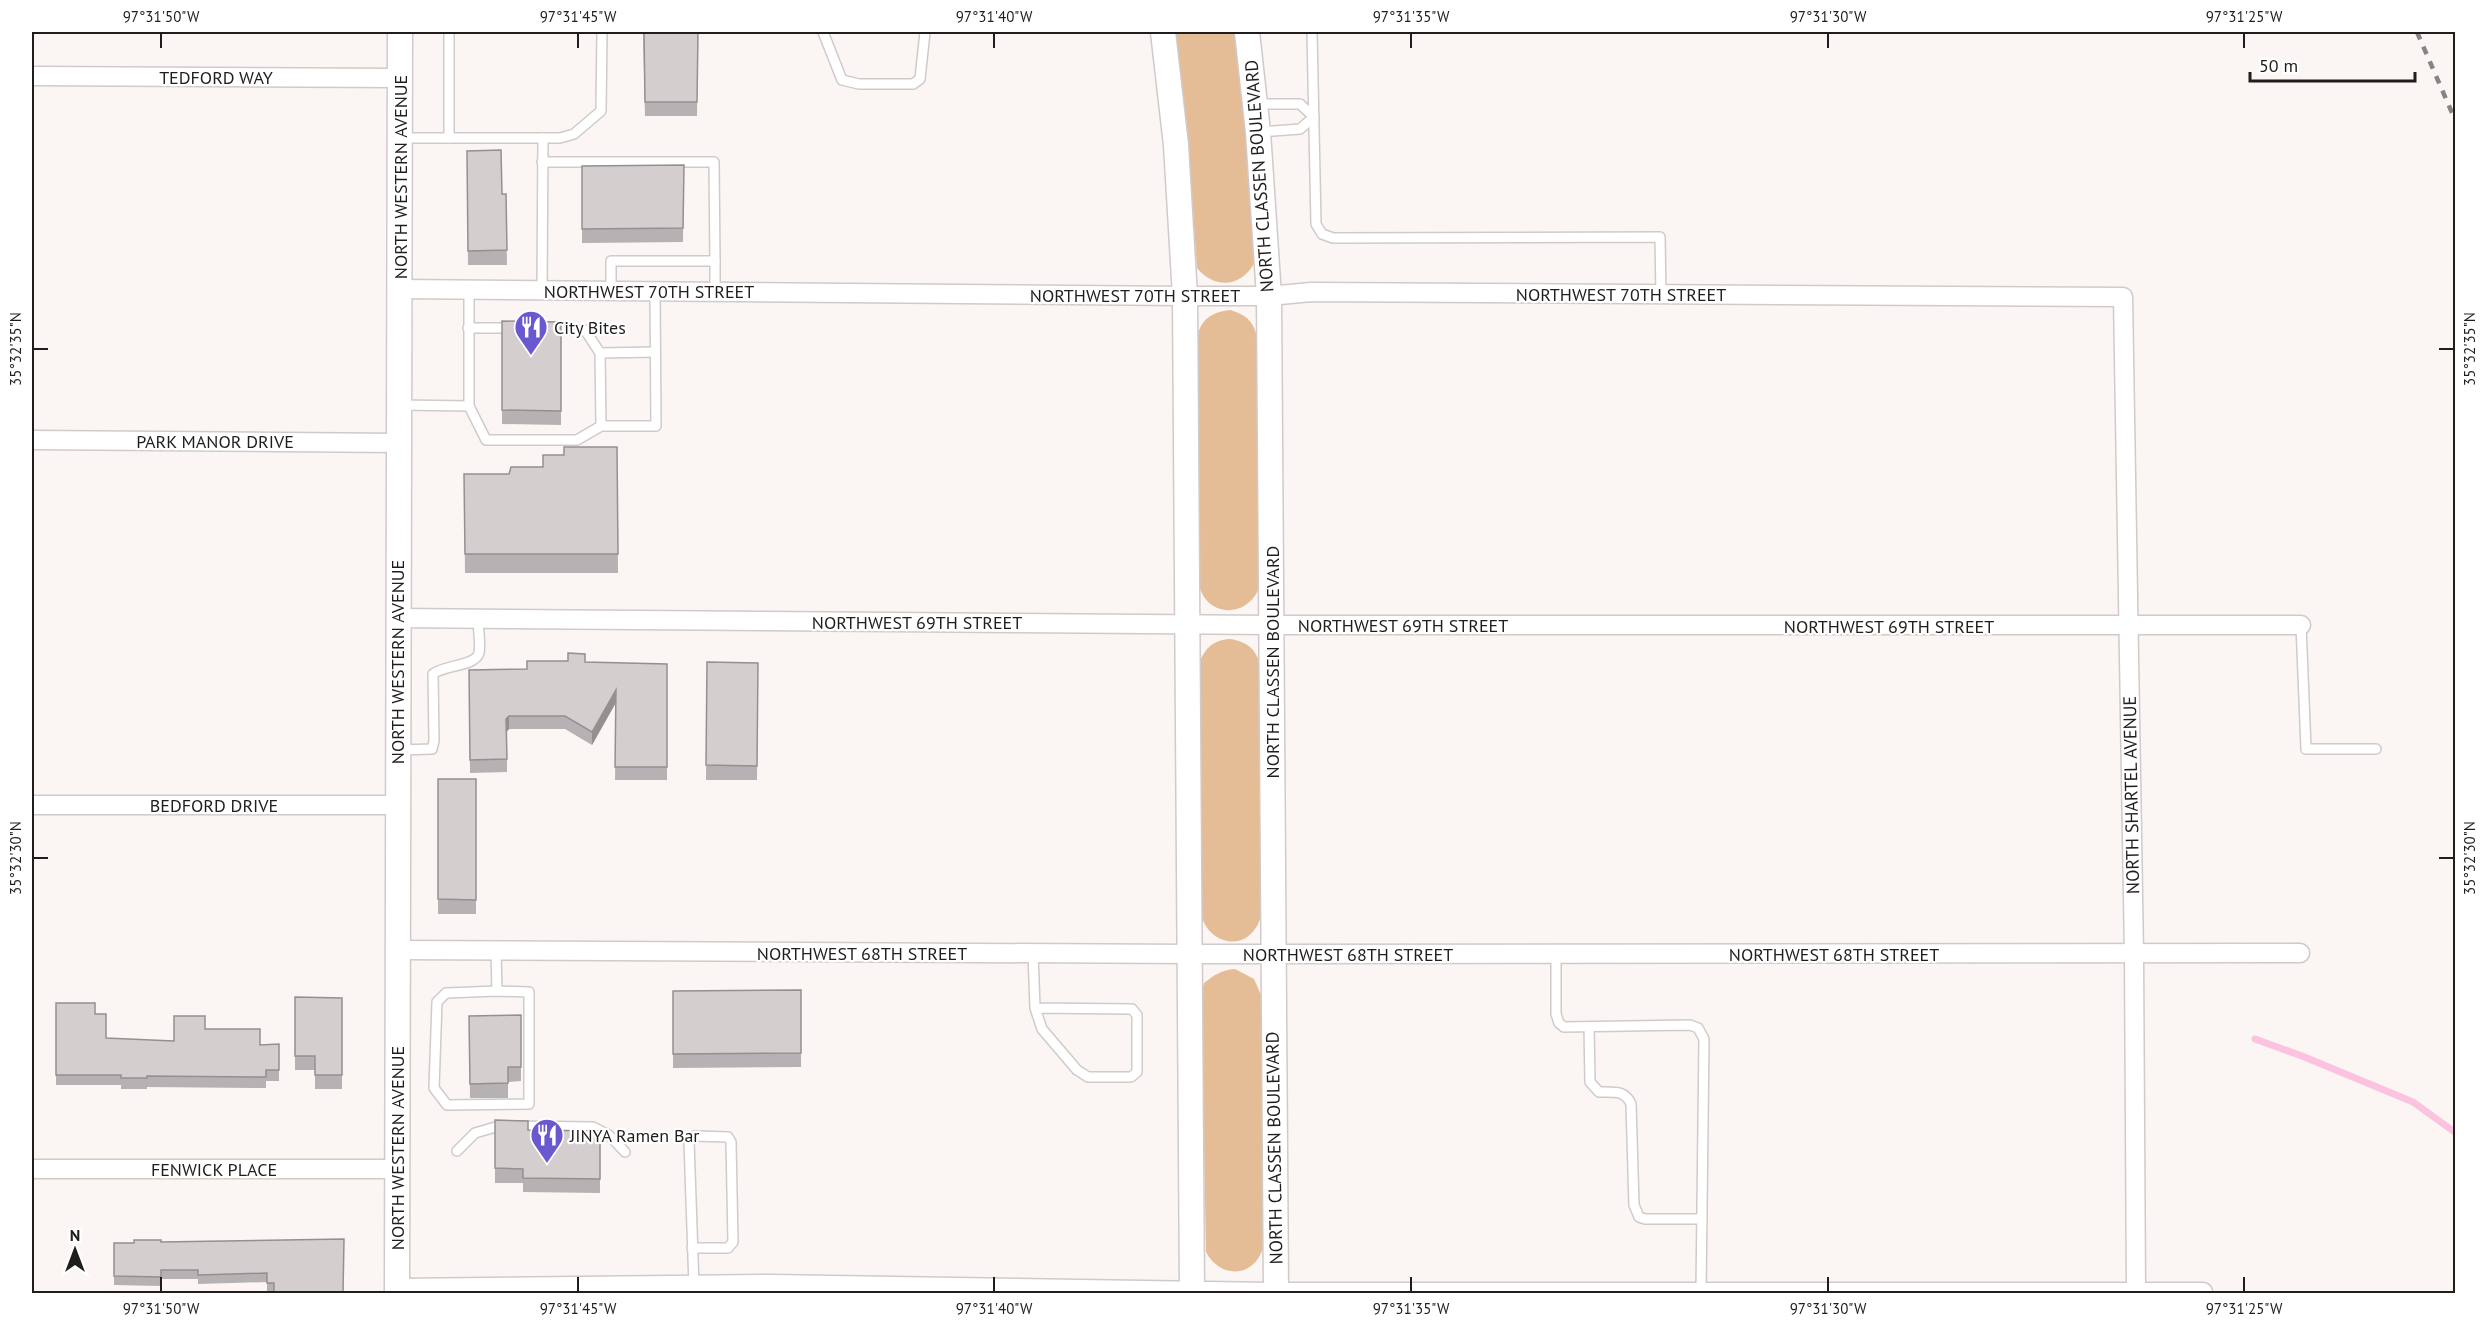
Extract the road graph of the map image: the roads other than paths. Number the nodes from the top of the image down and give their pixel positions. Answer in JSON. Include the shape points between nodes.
{"nodes":[{"id":1,"x":400,"y":32,"type":"edge"},
{"id":2,"x":448,"y":32,"type":"edge"},
{"id":3,"x":602,"y":32,"type":"edge"},
{"id":4,"x":823,"y":32,"type":"edge"},
{"id":5,"x":925,"y":32,"type":"edge"},
{"id":6,"x":1163,"y":32,"type":"edge"},
{"id":7,"x":1247,"y":32,"type":"edge"},
{"id":8,"x":1312,"y":32,"type":"edge"},
{"id":9,"x":32,"y":76,"type":"edge"},
{"id":10,"x":400,"y":78,"type":"junction"},
{"id":11,"x":1255,"y":104,"type":"junction"},
{"id":12,"x":1314,"y":117,"type":"junction"},
{"id":13,"x":1258,"y":132,"type":"junction"},
{"id":14,"x":400,"y":138,"type":"junction"},
{"id":15,"x":449,"y":138,"type":"junction"},
{"id":16,"x":543,"y":138,"type":"junction"},
{"id":17,"x":542,"y":162,"type":"junction"},
{"id":18,"x":715,"y":261,"type":"junction"},
{"id":19,"x":399,"y":289,"type":"junction"},
{"id":20,"x":469,"y":289,"type":"junction"},
{"id":21,"x":542,"y":290,"type":"junction"},
{"id":22,"x":611,"y":291,"type":"junction"},
{"id":23,"x":716,"y":291,"type":"junction"},
{"id":24,"x":655,"y":292,"type":"junction"},
{"id":25,"x":1661,"y":294,"type":"junction"},
{"id":26,"x":1185,"y":296,"type":"junction"},
{"id":27,"x":1269,"y":296,"type":"junction"},
{"id":28,"x":2123,"y":297,"type":"joint"},
{"id":29,"x":468,"y":328,"type":"junction"},
{"id":30,"x":527,"y":329,"type":"edge"},
{"id":31,"x":538,"y":329,"type":"edge"},
{"id":32,"x":655,"y":352,"type":"junction"},
{"id":33,"x":600,"y":353,"type":"junction"},
{"id":34,"x":398,"y":405,"type":"junction"},
{"id":35,"x":469,"y":406,"type":"junction"},
{"id":36,"x":602,"y":426,"type":"junction"},
{"id":37,"x":32,"y":440,"type":"edge"},
{"id":38,"x":398,"y":443,"type":"junction"},
{"id":39,"x":397,"y":618,"type":"junction"},
{"id":40,"x":478,"y":619,"type":"junction"},
{"id":41,"x":1188,"y":624,"type":"junction"},
{"id":42,"x":1272,"y":625,"type":"junction"},
{"id":43,"x":2301,"y":625,"type":"joint"},
{"id":44,"x":2127,"y":626,"type":"junction"},
{"id":45,"x":2376,"y":749,"type":"dead end"},
{"id":46,"x":397,"y":750,"type":"junction"},
{"id":47,"x":32,"y":805,"type":"edge"},
{"id":48,"x":397,"y":805,"type":"junction"},
{"id":49,"x":396,"y":950,"type":"junction"},
{"id":50,"x":496,"y":951,"type":"junction"},
{"id":51,"x":2300,"y":953,"type":"dead end"},
{"id":52,"x":1033,"y":954,"type":"junction"},
{"id":53,"x":1190,"y":954,"type":"junction"},
{"id":54,"x":1272,"y":954,"type":"junction"},
{"id":55,"x":1556,"y":954,"type":"junction"},
{"id":56,"x":2134,"y":955,"type":"junction"},
{"id":57,"x":497,"y":991,"type":"junction"},
{"id":58,"x":1035,"y":1008,"type":"junction"},
{"id":59,"x":1589,"y":1027,"type":"junction"},
{"id":60,"x":457,"y":1151,"type":"dead end"},
{"id":61,"x":625,"y":1152,"type":"dead end"},
{"id":62,"x":32,"y":1169,"type":"edge"},
{"id":63,"x":397,"y":1169,"type":"junction"},
{"id":64,"x":1702,"y":1219,"type":"junction"},
{"id":65,"x":692,"y":1248,"type":"junction"},
{"id":66,"x":694,"y":1286,"type":"junction"},
{"id":67,"x":770,"y":1289,"type":"edge"},
{"id":68,"x":397,"y":1291,"type":"edge"},
{"id":69,"x":1192,"y":1292,"type":"edge"},
{"id":70,"x":1701,"y":1292,"type":"edge"},
{"id":71,"x":2203,"y":1292,"type":"edge"},
{"id":72,"x":1276,"y":1293,"type":"edge"},
{"id":73,"x":1467,"y":1293,"type":"edge"},
{"id":74,"x":1680,"y":1293,"type":"edge"},
{"id":75,"x":2136,"y":1293,"type":"edge"}],
"edges":[{"from":1,"to":10,"type":"street","name":"NORTH WESTERN AVENUE"},
{"from":2,"to":15,"type":"lane"},
{"from":3,"to":16,"type":"lane","via":[[601,111],[574,134]]},
{"from":4,"to":5,"type":"lane","via":[[842,80],[859,84],[913,84],[920,79]]},
{"from":6,"to":26,"type":"street","via":[[1176,145]]},
{"from":7,"to":11,"type":"street","name":"NORTH CLASSEN BOULEVARD"},
{"from":8,"to":12,"type":"lane"},
{"from":9,"to":10,"type":"street","name":"TEDFORD WAY"},
{"from":10,"to":14,"type":"street","name":"NORTH WESTERN AVENUE"},
{"from":11,"to":12,"type":"lane","via":[[1300,104]]},
{"from":11,"to":13,"type":"street","name":"NORTH CLASSEN BOULEVARD"},
{"from":12,"to":13,"type":"lane","via":[[1300,129]]},
{"from":12,"to":25,"type":"lane","via":[[1316,224],[1322,234],[1333,238],[1660,237]]},
{"from":13,"to":27,"type":"street","name":"NORTH CLASSEN BOULEVARD"},
{"from":14,"to":15,"type":"lane"},
{"from":14,"to":19,"type":"street","name":"NORTH WESTERN AVENUE"},
{"from":15,"to":16,"type":"lane"},
{"from":16,"to":17,"type":"lane"},
{"from":17,"to":18,"type":"lane","via":[[714,162]]},
{"from":17,"to":21,"type":"lane"},
{"from":18,"to":22,"type":"lane","via":[[611,261]]},
{"from":18,"to":23,"type":"lane"},
{"from":19,"to":20,"type":"street","name":"NORTHWEST 70TH STREET"},
{"from":19,"to":34,"type":"street","name":"NORTH WESTERN AVENUE"},
{"from":20,"to":21,"type":"street","name":"NORTHWEST 70TH STREET"},
{"from":20,"to":29,"type":"lane"},
{"from":21,"to":22,"type":"street","name":"NORTHWEST 70TH STREET"},
{"from":22,"to":24,"type":"street","name":"NORTHWEST 70TH STREET"},
{"from":23,"to":24,"type":"street","name":"NORTHWEST 70TH STREET"},
{"from":23,"to":26,"type":"street","name":"NORTHWEST 70TH STREET"},
{"from":24,"to":32,"type":"lane"},
{"from":25,"to":27,"type":"street","name":"NORTHWEST 70TH STREET","via":[[1311,292]]},
{"from":25,"to":28,"type":"street","name":"NORTHWEST 70TH STREET"},
{"from":26,"to":27,"type":"street","name":"NORTHWEST 70TH STREET"},
{"from":26,"to":41,"type":"street"},
{"from":27,"to":42,"type":"street","name":"NORTH CLASSEN BOULEVARD"},
{"from":28,"to":44,"type":"street","name":"NORTH SHARTEL AVENUE"},
{"from":29,"to":30,"type":"lane"},
{"from":29,"to":35,"type":"lane"},
{"from":31,"to":33,"type":"lane","via":[[585,330]]},
{"from":32,"to":33,"type":"lane"},
{"from":32,"to":36,"type":"lane","via":[[656,426]]},
{"from":33,"to":36,"type":"lane"},
{"from":34,"to":35,"type":"lane"},
{"from":34,"to":38,"type":"street","name":"NORTH WESTERN AVENUE"},
{"from":35,"to":36,"type":"lane","via":[[486,440],[577,441]]},
{"from":37,"to":38,"type":"street","name":"PARK MANOR DRIVE"},
{"from":38,"to":39,"type":"street","name":"NORTH WESTERN AVENUE"},
{"from":39,"to":40,"type":"street","name":"NORTHWEST 69TH STREET"},
{"from":39,"to":46,"type":"street","name":"NORTH WESTERN AVENUE"},
{"from":40,"to":41,"type":"street","name":"NORTHWEST 69TH STREET"},
{"from":40,"to":46,"type":"lane","via":[[477,658],[441,667],[433,674],[432,749]]},
{"from":41,"to":42,"type":"street","name":"NORTHWEST 69TH STREET"},
{"from":41,"to":53,"type":"street"},
{"from":42,"to":44,"type":"street","name":"NORTHWEST 69TH STREET"},
{"from":42,"to":54,"type":"street","name":"NORTH CLASSEN BOULEVARD"},
{"from":43,"to":44,"type":"street","name":"NORTHWEST 69TH STREET"},
{"from":43,"to":45,"type":"lane","via":[[2306,749]]},
{"from":44,"to":56,"type":"street","name":"NORTH SHARTEL AVENUE"},
{"from":46,"to":48,"type":"street","name":"NORTH WESTERN AVENUE"},
{"from":47,"to":48,"type":"street","name":"BEDFORD DRIVE"},
{"from":48,"to":49,"type":"street","name":"NORTH WESTERN AVENUE"},
{"from":49,"to":50,"type":"street","name":"NORTHWEST 68TH STREET"},
{"from":49,"to":63,"type":"street","name":"NORTH WESTERN AVENUE"},
{"from":50,"to":52,"type":"street","name":"NORTHWEST 68TH STREET"},
{"from":50,"to":57,"type":"lane"},
{"from":51,"to":56,"type":"street","name":"NORTHWEST 68TH STREET"},
{"from":52,"to":53,"type":"street","name":"NORTHWEST 68TH STREET"},
{"from":52,"to":58,"type":"lane"},
{"from":53,"to":54,"type":"street","name":"NORTHWEST 68TH STREET"},
{"from":53,"to":69,"type":"street"},
{"from":54,"to":55,"type":"street","name":"NORTHWEST 68TH STREET"},
{"from":54,"to":72,"type":"street","name":"NORTH CLASSEN BOULEVARD"},
{"from":55,"to":56,"type":"street","name":"NORTHWEST 68TH STREET"},
{"from":55,"to":59,"type":"lane","via":[[1559,1023],[1572,1028]]},
{"from":56,"to":75,"type":"street","name":"NORTH SHARTEL AVENUE"},
{"from":57,"to":57,"type":"lane","via":[[446,993],[437,1002],[434,1088],[447,1105],[530,1104],[529,992]]},
{"from":58,"to":58,"type":"lane","via":[[1042,1029],[1077,1070],[1088,1077],[1131,1077],[1137,1072],[1137,1015],[1132,1009]]},
{"from":59,"to":64,"type":"lane","via":[[1590,1082],[1599,1092],[1628,1096],[1631,1104],[1636,1212],[1645,1219]]},
{"from":59,"to":64,"type":"lane","via":[[1690,1025],[1702,1033]]},
{"from":60,"to":61,"type":"lane","via":[[475,1133],[499,1126],[593,1127],[609,1135]]},
{"from":62,"to":63,"type":"street","name":"FENWICK PLACE"},
{"from":63,"to":68,"type":"street","name":"NORTH WESTERN AVENUE"},
{"from":64,"to":70,"type":"lane"},
{"from":65,"to":65,"type":"lane","via":[[689,1141],[695,1136],[728,1137],[733,1242],[728,1248]]},
{"from":65,"to":66,"type":"lane"},
{"from":66,"to":67,"type":"street"},
{"from":66,"to":68,"type":"street"},
{"from":67,"to":69,"type":"street"},
{"from":69,"to":72,"type":"street"},
{"from":70,"to":74,"type":"street"},
{"from":70,"to":75,"type":"street"},
{"from":71,"to":75,"type":"street"},
{"from":72,"to":73,"type":"street"},
{"from":73,"to":74,"type":"street"}]}
